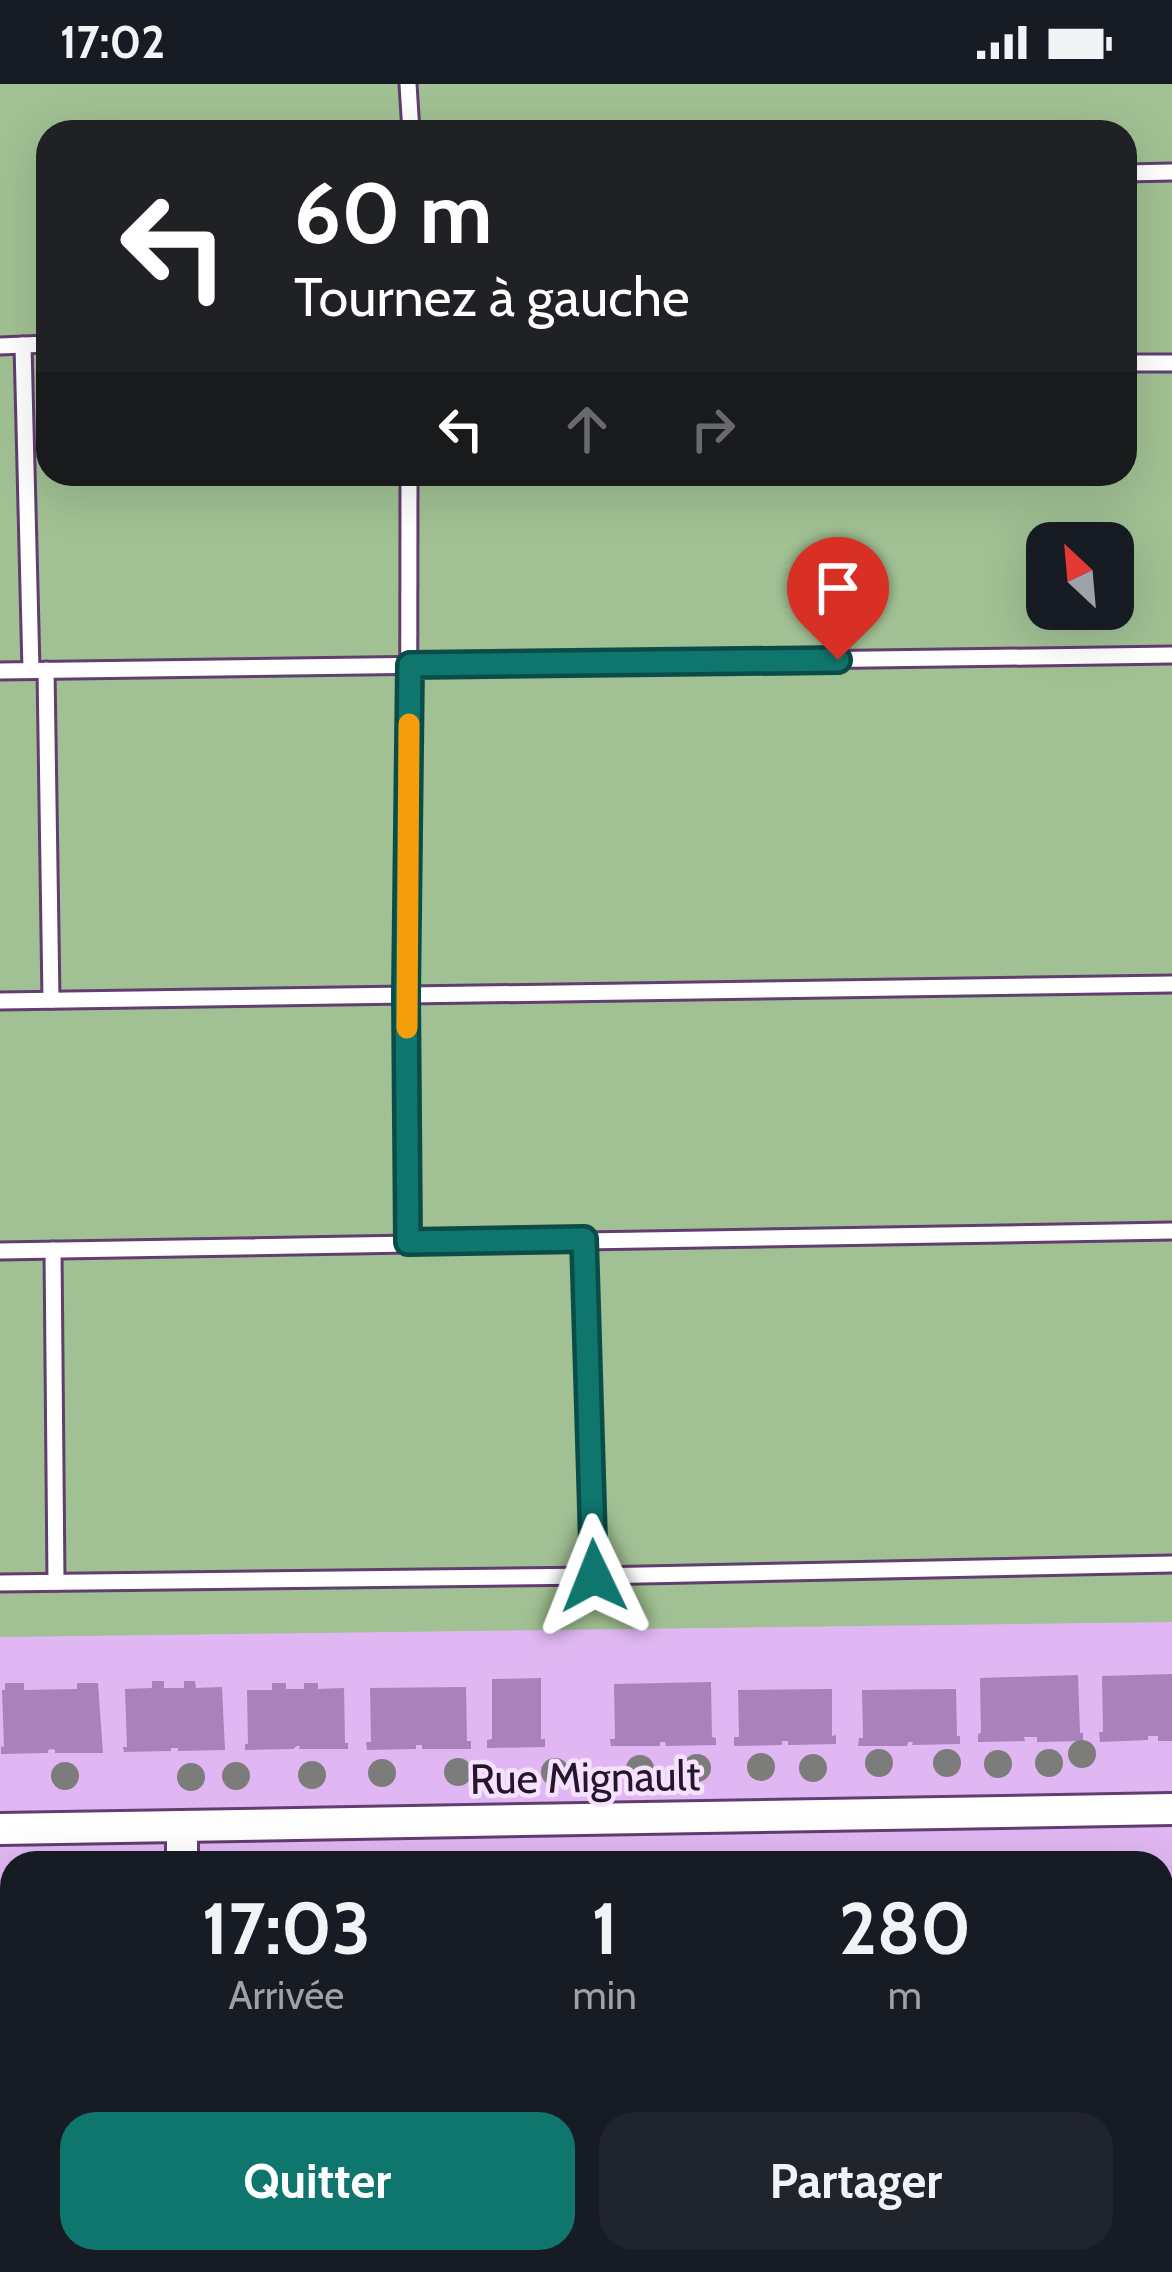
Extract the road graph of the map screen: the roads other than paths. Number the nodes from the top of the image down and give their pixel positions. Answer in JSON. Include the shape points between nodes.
{"nodes":[{"id":1,"x":408,"y":84,"type":"edge"},
{"id":2,"x":410,"y":120,"type":"edge"},
{"id":3,"x":1172,"y":172,"type":"edge"},
{"id":4,"x":1137,"y":173,"type":"edge"},
{"id":5,"x":36,"y":344,"type":"edge"},
{"id":6,"x":22,"y":345,"type":"junction"},
{"id":7,"x":0,"y":346,"type":"edge"},
{"id":8,"x":1137,"y":363,"type":"edge"},
{"id":9,"x":1172,"y":363,"type":"edge"},
{"id":10,"x":409,"y":486,"type":"edge"},
{"id":11,"x":1172,"y":656,"type":"edge"},
{"id":12,"x":410,"y":665,"type":"junction"},
{"id":13,"x":38,"y":670,"type":"junction"},
{"id":14,"x":0,"y":671,"type":"edge"},
{"id":15,"x":1172,"y":984,"type":"edge"},
{"id":16,"x":406,"y":995,"type":"junction"},
{"id":17,"x":51,"y":1000,"type":"junction"},
{"id":18,"x":0,"y":1001,"type":"edge"},
{"id":19,"x":1172,"y":1231,"type":"edge"},
{"id":20,"x":584,"y":1239,"type":"junction"},
{"id":21,"x":408,"y":1242,"type":"junction"},
{"id":22,"x":53,"y":1250,"type":"junction"},
{"id":23,"x":0,"y":1251,"type":"edge"},
{"id":24,"x":1172,"y":1564,"type":"edge"},
{"id":25,"x":594,"y":1576,"type":"junction"},
{"id":26,"x":56,"y":1582,"type":"junction"},
{"id":27,"x":0,"y":1583,"type":"edge"},
{"id":28,"x":1172,"y":1809,"type":"edge"},
{"id":29,"x":182,"y":1826,"type":"junction"},
{"id":30,"x":0,"y":1829,"type":"edge"},
{"id":31,"x":182,"y":1851,"type":"edge"}],
"edges":[{"from":1,"to":2,"type":"lane"},
{"from":3,"to":4,"type":"lane"},
{"from":5,"to":6,"type":"lane"},
{"from":6,"to":7,"type":"lane"},
{"from":6,"to":13,"type":"lane"},
{"from":8,"to":9,"type":"lane"},
{"from":10,"to":12,"type":"lane"},
{"from":11,"to":12,"type":"lane"},
{"from":12,"to":13,"type":"lane"},
{"from":12,"to":16,"type":"lane"},
{"from":13,"to":14,"type":"lane"},
{"from":13,"to":17,"type":"lane"},
{"from":15,"to":16,"type":"lane"},
{"from":16,"to":17,"type":"lane"},
{"from":16,"to":21,"type":"lane"},
{"from":17,"to":18,"type":"lane"},
{"from":19,"to":20,"type":"lane"},
{"from":20,"to":21,"type":"lane"},
{"from":20,"to":25,"type":"lane"},
{"from":21,"to":22,"type":"lane"},
{"from":22,"to":23,"type":"lane"},
{"from":22,"to":26,"type":"lane"},
{"from":24,"to":25,"type":"lane"},
{"from":25,"to":26,"type":"lane"},
{"from":26,"to":27,"type":"lane"},
{"from":28,"to":29,"type":"street","name":"Rue Mignault"},
{"from":29,"to":30,"type":"street","name":"Rue Mignault"},
{"from":29,"to":31,"type":"street"}]}
